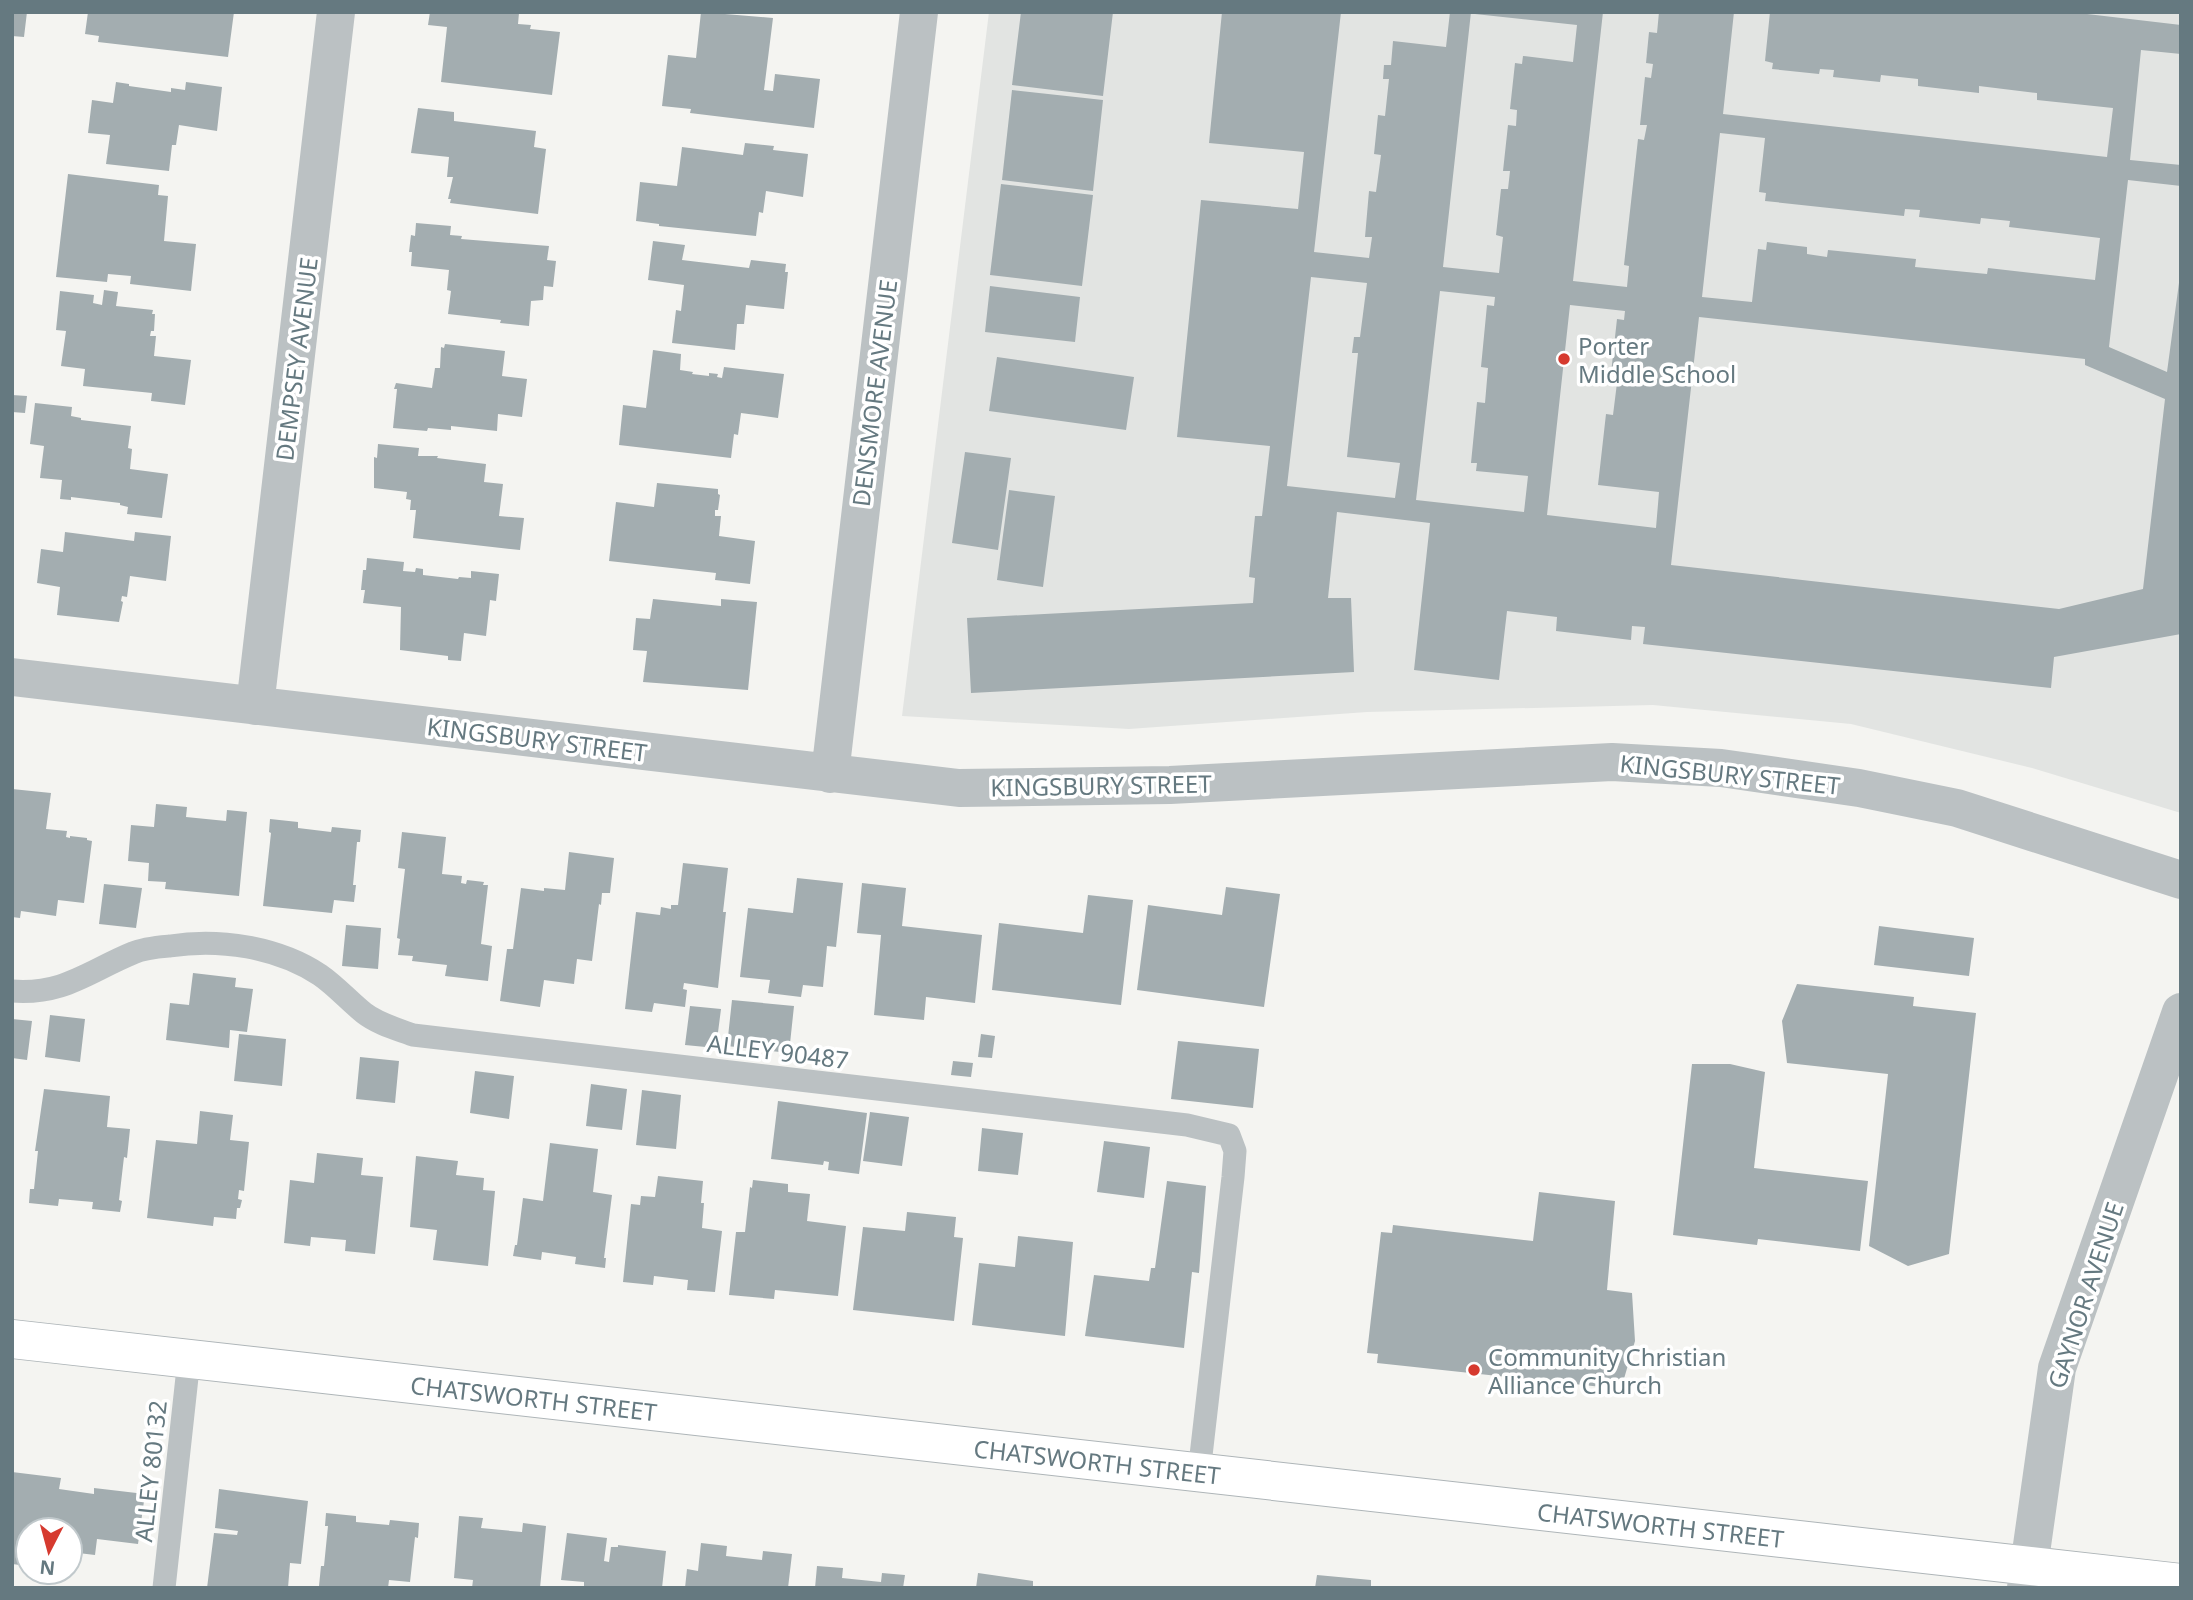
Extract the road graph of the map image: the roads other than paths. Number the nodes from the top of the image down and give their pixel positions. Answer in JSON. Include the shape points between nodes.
{"nodes":[{"id":1,"x":336,"y":12,"type":"edge"},
{"id":2,"x":919,"y":12,"type":"edge"},
{"id":3,"x":12,"y":677,"type":"edge"},
{"id":4,"x":255,"y":706,"type":"junction"},
{"id":5,"x":830,"y":774,"type":"junction"},
{"id":6,"x":2181,"y":880,"type":"edge"},
{"id":7,"x":12,"y":991,"type":"edge"},
{"id":8,"x":2181,"y":1012,"type":"edge"},
{"id":9,"x":12,"y":1339,"type":"edge"},
{"id":10,"x":189,"y":1359,"type":"junction"},
{"id":11,"x":1199,"y":1473,"type":"junction"},
{"id":12,"x":2027,"y":1578,"type":"edge"},
{"id":13,"x":2181,"y":1583,"type":"edge"},
{"id":14,"x":164,"y":1588,"type":"edge"}],
"edges":[{"from":1,"to":4,"type":"street","name":"DEMPSEY AVENUE"},
{"from":2,"to":5,"type":"street","name":"DENSMORE AVENUE"},
{"from":3,"to":4,"type":"street","name":"KINGSBURY STREET"},
{"from":4,"to":5,"type":"street","name":"KINGSBURY STREET"},
{"from":5,"to":6,"type":"street","name":"KINGSBURY STREET","via":[[959,788],[1170,785],[1612,762],[1721,768],[1957,808]]},
{"from":7,"to":11,"type":"lane","name":"ALLEY 90487","via":[[34,993],[76,982],[135,951],[173,945],[258,949],[288,957],[321,975],[366,1015],[413,1035],[1187,1125],[1229,1135],[1235,1151],[1233,1177]]},
{"from":8,"to":12,"type":"street","name":"GAYNOR AVENUE","via":[[2057,1368]]},
{"from":9,"to":10,"type":"main road","name":"CHATSWORTH STREET"},
{"from":10,"to":11,"type":"main road","name":"CHATSWORTH STREET"},
{"from":10,"to":14,"type":"lane","name":"ALLEY 80132"},
{"from":11,"to":12,"type":"main road","name":"CHATSWORTH STREET"},
{"from":12,"to":13,"type":"main road","name":"CHATSWORTH STREET"}]}
